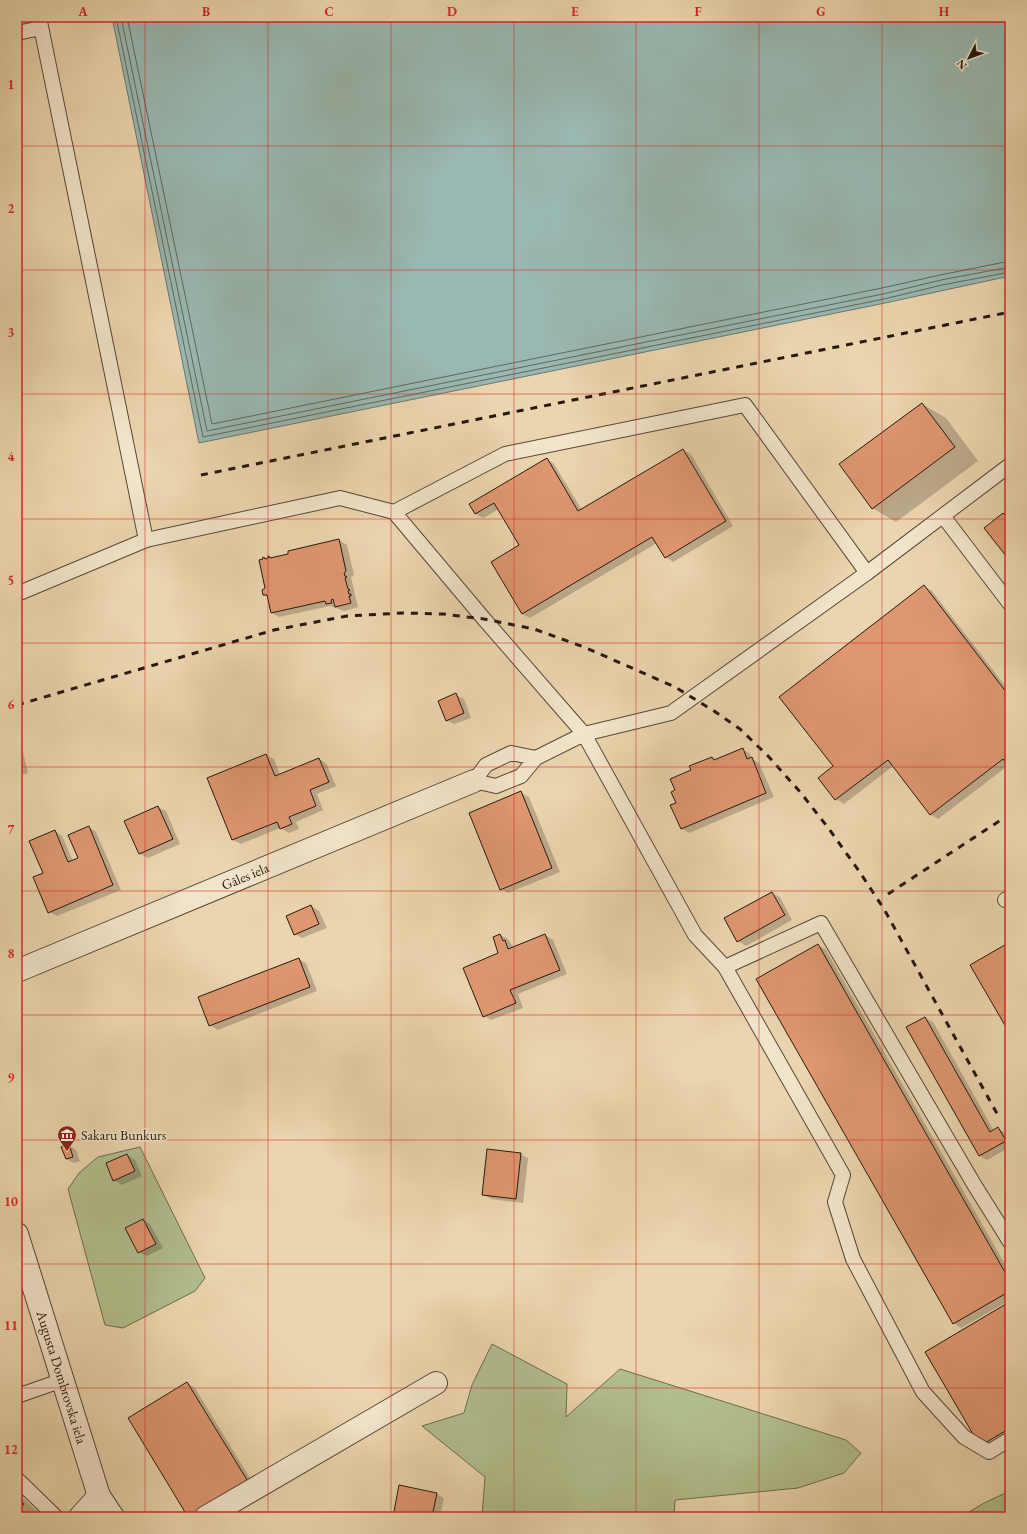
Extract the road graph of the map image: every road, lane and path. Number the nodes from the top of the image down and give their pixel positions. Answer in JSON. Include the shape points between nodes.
{"nodes":[{"id":1,"x":40,"y":23,"type":"edge"},
{"id":2,"x":17,"y":33,"type":"edge"},
{"id":3,"x":1010,"y":466,"type":"edge"},
{"id":4,"x":394,"y":512,"type":"junction"},
{"id":5,"x":943,"y":516,"type":"junction"},
{"id":6,"x":146,"y":540,"type":"junction"},
{"id":7,"x":867,"y":573,"type":"junction"},
{"id":8,"x":17,"y":594,"type":"edge"},
{"id":9,"x":1010,"y":604,"type":"edge"},
{"id":10,"x":584,"y":734,"type":"junction"},
{"id":11,"x":536,"y":758,"type":"junction"},
{"id":12,"x":474,"y":782,"type":"junction"},
{"id":13,"x":725,"y":967,"type":"junction"},
{"id":14,"x":17,"y":971,"type":"edge"},
{"id":15,"x":1010,"y":1242,"type":"edge"},
{"id":16,"x":18,"y":1245,"type":"edge"},
{"id":17,"x":63,"y":1380,"type":"junction"},
{"id":18,"x":436,"y":1383,"type":"dead end"},
{"id":19,"x":17,"y":1390,"type":"edge"},
{"id":20,"x":1010,"y":1439,"type":"edge"},
{"id":21,"x":17,"y":1479,"type":"edge"},
{"id":22,"x":99,"y":1496,"type":"junction"},
{"id":23,"x":56,"y":1517,"type":"edge"},
{"id":24,"x":80,"y":1517,"type":"edge"},
{"id":25,"x":113,"y":1517,"type":"edge"},
{"id":26,"x":206,"y":1517,"type":"edge"}],
"edges":[{"from":1,"to":2,"type":"lane"},
{"from":1,"to":6,"type":"lane"},
{"from":3,"to":5,"type":"lane"},
{"from":4,"to":6,"type":"lane","via":[[340,498]]},
{"from":4,"to":7,"type":"lane","via":[[505,454],[745,405]]},
{"from":4,"to":10,"type":"lane"},
{"from":5,"to":7,"type":"lane"},
{"from":5,"to":9,"type":"lane"},
{"from":6,"to":8,"type":"lane"},
{"from":7,"to":10,"type":"lane","via":[[671,713]]},
{"from":10,"to":11,"type":"lane"},
{"from":10,"to":13,"type":"lane","via":[[695,935]]},
{"from":11,"to":12,"type":"lane","via":[[521,776],[496,786]]},
{"from":11,"to":12,"type":"lane","via":[[512,753],[486,765]]},
{"from":12,"to":14,"type":"street","name":"Gāles iela"},
{"from":13,"to":15,"type":"lane","via":[[821,923]]},
{"from":13,"to":20,"type":"lane","via":[[843,1175],[835,1202],[853,1260],[923,1392],[964,1437],[989,1452]]},
{"from":16,"to":17,"type":"street","name":"Augusta Dombrovska iela"},
{"from":17,"to":19,"type":"lane","via":[[20,1395]]},
{"from":17,"to":22,"type":"street","name":"Augusta Dombrovska iela"},
{"from":18,"to":26,"type":"street"},
{"from":21,"to":23,"type":"lane"},
{"from":22,"to":24,"type":"street"},
{"from":22,"to":25,"type":"street","name":"Augusta Dombrovska iela"}]}
